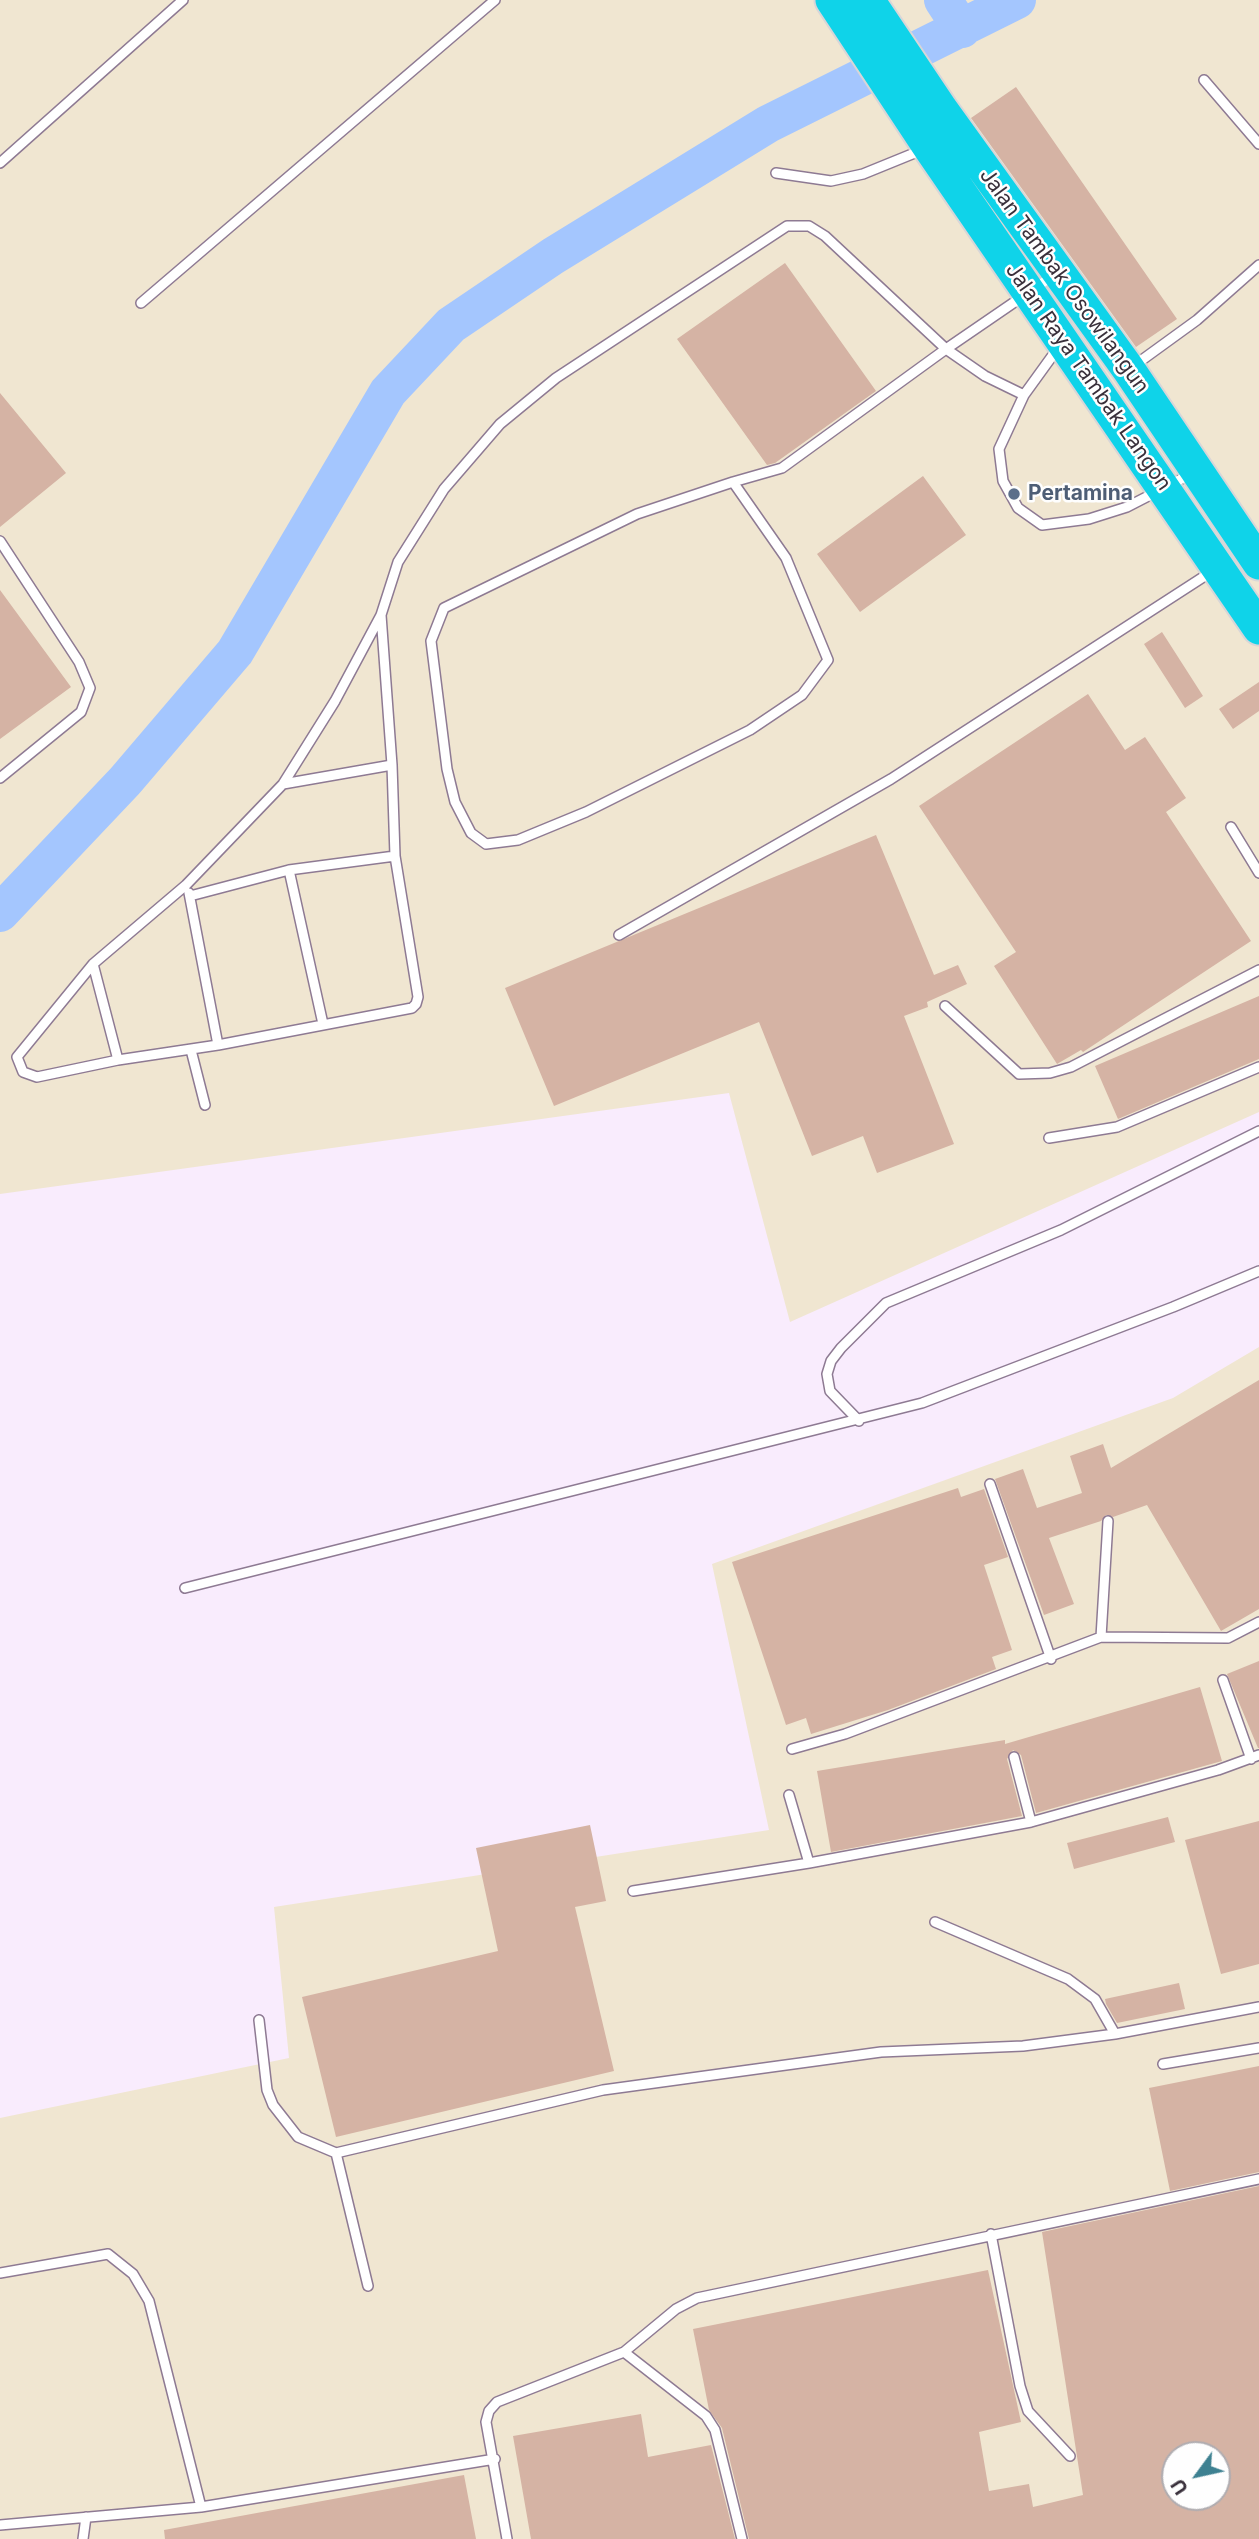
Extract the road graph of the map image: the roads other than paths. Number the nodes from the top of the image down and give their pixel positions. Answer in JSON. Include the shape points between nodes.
{"nodes":[{"id":1,"x":183,"y":0,"type":"edge"},
{"id":2,"x":495,"y":0,"type":"edge"},
{"id":3,"x":849,"y":6,"type":"edge"},
{"id":4,"x":1204,"y":80,"type":"dead end"},
{"id":5,"x":928,"y":128,"type":"junction"},
{"id":6,"x":1259,"y":144,"type":"edge"},
{"id":7,"x":0,"y":163,"type":"edge"},
{"id":8,"x":776,"y":173,"type":"dead end"},
{"id":9,"x":1259,"y":265,"type":"edge"},
{"id":10,"x":1058,"y":271,"type":"junction"},
{"id":11,"x":1031,"y":293,"type":"junction"},
{"id":12,"x":141,"y":303,"type":"dead end"},
{"id":13,"x":1077,"y":331,"type":"junction"},
{"id":14,"x":946,"y":349,"type":"junction"},
{"id":15,"x":1114,"y":381,"type":"junction"},
{"id":16,"x":1024,"y":395,"type":"junction"},
{"id":17,"x":1198,"y":470,"type":"junction"},
{"id":18,"x":733,"y":482,"type":"junction"},
{"id":19,"x":1166,"y":489,"type":"junction"},
{"id":20,"x":0,"y":541,"type":"edge"},
{"id":21,"x":1259,"y":563,"type":"edge"},
{"id":22,"x":1218,"y":567,"type":"junction"},
{"id":23,"x":381,"y":615,"type":"junction"},
{"id":24,"x":1259,"y":628,"type":"edge"},
{"id":25,"x":392,"y":765,"type":"junction"},
{"id":26,"x":0,"y":778,"type":"edge"},
{"id":27,"x":283,"y":784,"type":"junction"},
{"id":28,"x":1231,"y":827,"type":"dead end"},
{"id":29,"x":395,"y":856,"type":"junction"},
{"id":30,"x":289,"y":870,"type":"junction"},
{"id":31,"x":1259,"y":873,"type":"edge"},
{"id":32,"x":186,"y":885,"type":"junction"},
{"id":33,"x":190,"y":896,"type":"junction"},
{"id":34,"x":619,"y":935,"type":"dead end"},
{"id":35,"x":93,"y":964,"type":"junction"},
{"id":36,"x":1259,"y":970,"type":"edge"},
{"id":37,"x":945,"y":1006,"type":"dead end"},
{"id":38,"x":324,"y":1024,"type":"junction"},
{"id":39,"x":218,"y":1045,"type":"junction"},
{"id":40,"x":191,"y":1050,"type":"junction"},
{"id":41,"x":118,"y":1060,"type":"junction"},
{"id":42,"x":1259,"y":1067,"type":"edge"},
{"id":43,"x":205,"y":1105,"type":"dead end"},
{"id":44,"x":1259,"y":1131,"type":"edge"},
{"id":45,"x":1049,"y":1138,"type":"dead end"},
{"id":46,"x":1259,"y":1271,"type":"edge"},
{"id":47,"x":859,"y":1421,"type":"junction"},
{"id":48,"x":990,"y":1484,"type":"dead end"},
{"id":49,"x":1108,"y":1521,"type":"dead end"},
{"id":50,"x":185,"y":1588,"type":"dead end"},
{"id":51,"x":1259,"y":1622,"type":"edge"},
{"id":52,"x":1101,"y":1637,"type":"junction"},
{"id":53,"x":1051,"y":1659,"type":"junction"},
{"id":54,"x":1223,"y":1681,"type":"dead end"},
{"id":55,"x":792,"y":1749,"type":"dead end"},
{"id":56,"x":1014,"y":1757,"type":"dead end"},
{"id":57,"x":1255,"y":1757,"type":"edge"},
{"id":58,"x":789,"y":1795,"type":"dead end"},
{"id":59,"x":1031,"y":1822,"type":"junction"},
{"id":60,"x":809,"y":1863,"type":"junction"},
{"id":61,"x":633,"y":1891,"type":"dead end"},
{"id":62,"x":934,"y":1922,"type":"dead end"},
{"id":63,"x":1259,"y":2007,"type":"edge"},
{"id":64,"x":258,"y":2020,"type":"dead end"},
{"id":65,"x":1115,"y":2034,"type":"junction"},
{"id":66,"x":1259,"y":2048,"type":"edge"},
{"id":67,"x":1163,"y":2064,"type":"dead end"},
{"id":68,"x":336,"y":2154,"type":"junction"},
{"id":69,"x":1259,"y":2179,"type":"edge"},
{"id":70,"x":990,"y":2234,"type":"junction"},
{"id":71,"x":0,"y":2273,"type":"edge"},
{"id":72,"x":368,"y":2286,"type":"dead end"},
{"id":73,"x":624,"y":2352,"type":"junction"},
{"id":74,"x":1070,"y":2456,"type":"dead end"},
{"id":75,"x":495,"y":2459,"type":"junction"},
{"id":76,"x":201,"y":2507,"type":"junction"},
{"id":77,"x":86,"y":2517,"type":"junction"},
{"id":78,"x":0,"y":2525,"type":"edge"},
{"id":79,"x":83,"y":2539,"type":"edge"},
{"id":80,"x":507,"y":2539,"type":"edge"},
{"id":81,"x":742,"y":2539,"type":"edge"}],
"edges":[{"from":1,"to":7,"type":"lane"},
{"from":2,"to":12,"type":"lane"},
{"from":3,"to":5,"type":"highway"},
{"from":4,"to":6,"type":"lane"},
{"from":5,"to":8,"type":"lane","via":[[863,174],[831,181]]},
{"from":5,"to":10,"type":"highway","name":"Jalan Tambak Osowilangun"},
{"from":5,"to":11,"type":"highway","name":"Jalan Raya Tambak Langon"},
{"from":9,"to":15,"type":"lane","via":[[1196,320]]},
{"from":10,"to":11,"type":"lane"},
{"from":10,"to":13,"type":"highway","name":"Jalan Tambak Osowilangun"},
{"from":11,"to":13,"type":"highway","name":"Jalan Raya Tambak Langon"},
{"from":11,"to":14,"type":"lane"},
{"from":13,"to":15,"type":"highway","name":"Jalan Tambak Osowilangun"},
{"from":13,"to":16,"type":"lane"},
{"from":14,"to":16,"type":"lane"},
{"from":14,"to":18,"type":"lane","via":[[782,468]]},
{"from":14,"to":23,"type":"lane","via":[[825,236],[809,226],[788,226],[556,378],[500,424],[444,489],[398,562]]},
{"from":15,"to":17,"type":"highway","name":"Jalan Tambak Osowilangun"},
{"from":15,"to":19,"type":"highway","name":"Jalan Raya Tambak Langon"},
{"from":16,"to":19,"type":"lane","via":[[999,449],[1003,481],[1018,508],[1042,524],[1089,519]]},
{"from":17,"to":19,"type":"lane"},
{"from":17,"to":21,"type":"highway","name":"Jalan Tambak Osowilangun"},
{"from":18,"to":18,"type":"lane","via":[[786,558],[828,660],[802,695],[750,730],[586,812],[517,840],[486,844],[471,833],[455,802],[447,769],[431,641],[444,608],[637,514]]},
{"from":19,"to":22,"type":"highway","name":"Jalan Raya Tambak Langon"},
{"from":20,"to":26,"type":"lane","via":[[85,672],[90,688],[81,712]]},
{"from":22,"to":24,"type":"highway","name":"Jalan Raya Tambak Langon"},
{"from":22,"to":34,"type":"lane","via":[[891,779]]},
{"from":23,"to":25,"type":"lane"},
{"from":23,"to":27,"type":"lane"},
{"from":25,"to":27,"type":"lane"},
{"from":25,"to":29,"type":"lane"},
{"from":27,"to":32,"type":"lane"},
{"from":28,"to":31,"type":"lane"},
{"from":29,"to":30,"type":"lane"},
{"from":29,"to":38,"type":"lane","via":[[416,1004]]},
{"from":30,"to":33,"type":"lane"},
{"from":30,"to":38,"type":"lane"},
{"from":32,"to":33,"type":"lane"},
{"from":32,"to":35,"type":"lane"},
{"from":33,"to":39,"type":"lane"},
{"from":35,"to":41,"type":"lane"},
{"from":35,"to":41,"type":"lane","via":[[17,1057],[23,1072],[37,1077]]},
{"from":36,"to":37,"type":"lane","via":[[1071,1067],[1049,1073],[1019,1074]]},
{"from":38,"to":39,"type":"lane"},
{"from":39,"to":40,"type":"lane"},
{"from":40,"to":41,"type":"lane"},
{"from":40,"to":43,"type":"lane"},
{"from":42,"to":45,"type":"lane","via":[[1117,1127]]},
{"from":44,"to":47,"type":"lane","via":[[1061,1230],[886,1303],[841,1348],[827,1374],[830,1391]]},
{"from":46,"to":47,"type":"lane","via":[[959,1389]]},
{"from":47,"to":50,"type":"lane"},
{"from":48,"to":53,"type":"lane"},
{"from":49,"to":52,"type":"lane"},
{"from":51,"to":52,"type":"lane","via":[[1228,1639]]},
{"from":52,"to":53,"type":"lane"},
{"from":53,"to":55,"type":"lane"},
{"from":54,"to":57,"type":"lane"},
{"from":56,"to":59,"type":"lane"},
{"from":57,"to":59,"type":"lane"},
{"from":58,"to":60,"type":"lane"},
{"from":59,"to":60,"type":"lane"},
{"from":60,"to":61,"type":"lane"},
{"from":62,"to":65,"type":"lane","via":[[1068,1979],[1095,1999]]},
{"from":63,"to":65,"type":"lane"},
{"from":64,"to":68,"type":"lane","via":[[273,2105],[298,2137]]},
{"from":65,"to":68,"type":"lane","via":[[1023,2046],[881,2052],[603,2090]]},
{"from":66,"to":67,"type":"lane"},
{"from":68,"to":72,"type":"lane"},
{"from":69,"to":70,"type":"lane"},
{"from":70,"to":73,"type":"lane","via":[[697,2298],[676,2309]]},
{"from":70,"to":74,"type":"lane","via":[[1028,2411]]},
{"from":71,"to":76,"type":"lane","via":[[108,2254],[133,2274],[149,2301]]},
{"from":73,"to":75,"type":"lane","via":[[497,2402],[486,2422]]},
{"from":73,"to":81,"type":"lane","via":[[706,2416],[715,2430]]},
{"from":75,"to":76,"type":"lane"},
{"from":75,"to":80,"type":"lane"},
{"from":76,"to":77,"type":"lane"},
{"from":77,"to":78,"type":"lane"},
{"from":77,"to":79,"type":"lane"}]}
